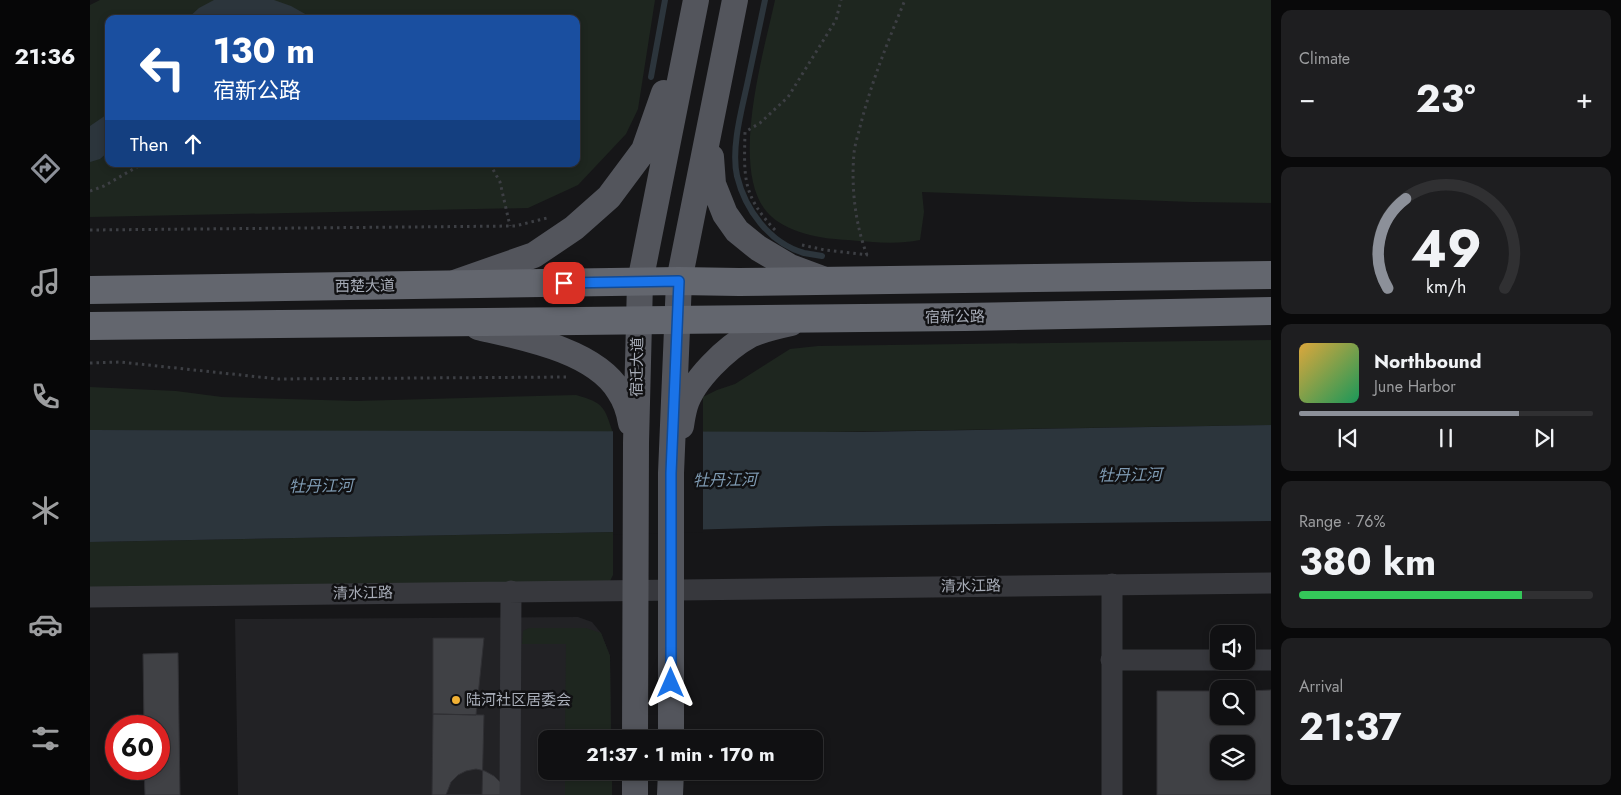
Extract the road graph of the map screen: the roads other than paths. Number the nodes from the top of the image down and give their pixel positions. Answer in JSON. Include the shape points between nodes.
{"nodes":[{"id":1,"x":696,"y":0,"type":"edge"},
{"id":2,"x":735,"y":0,"type":"edge"},
{"id":3,"x":709,"y":130,"type":"junction"},
{"id":4,"x":1271,"y":275,"type":"edge"},
{"id":5,"x":679,"y":281,"type":"junction"},
{"id":6,"x":828,"y":281,"type":"junction"},
{"id":7,"x":640,"y":282,"type":"junction"},
{"id":8,"x":450,"y":285,"type":"junction"},
{"id":9,"x":90,"y":290,"type":"edge"},
{"id":10,"x":1271,"y":311,"type":"edge"},
{"id":11,"x":818,"y":318,"type":"junction"},
{"id":12,"x":638,"y":320,"type":"junction"},
{"id":13,"x":678,"y":320,"type":"junction"},
{"id":14,"x":455,"y":322,"type":"junction"},
{"id":15,"x":90,"y":326,"type":"edge"},
{"id":16,"x":636,"y":443,"type":"junction"},
{"id":17,"x":671,"y":473,"type":"junction"},
{"id":18,"x":636,"y":582,"type":"junction"},
{"id":19,"x":1271,"y":582,"type":"edge"},
{"id":20,"x":671,"y":583,"type":"junction"},
{"id":21,"x":1112,"y":584,"type":"junction"},
{"id":22,"x":511,"y":591,"type":"junction"},
{"id":23,"x":90,"y":597,"type":"edge"},
{"id":24,"x":1111,"y":660,"type":"junction"},
{"id":25,"x":1210,"y":660,"type":"edge"},
{"id":26,"x":1255,"y":660,"type":"edge"},
{"id":27,"x":1271,"y":660,"type":"edge"},
{"id":28,"x":635,"y":730,"type":"edge"},
{"id":29,"x":671,"y":730,"type":"edge"},
{"id":30,"x":635,"y":780,"type":"edge"},
{"id":31,"x":670,"y":780,"type":"edge"},
{"id":32,"x":510,"y":795,"type":"edge"},
{"id":33,"x":635,"y":795,"type":"edge"},
{"id":34,"x":670,"y":795,"type":"edge"},
{"id":35,"x":1112,"y":795,"type":"edge"}],
"edges":[{"from":1,"to":7,"type":"main road","name":"宿迁大道"},
{"from":1,"to":8,"type":"main road","via":[[644,150],[609,197],[574,228],[534,255]]},
{"from":2,"to":3,"type":"main road"},
{"from":3,"to":5,"type":"main road"},
{"from":3,"to":6,"type":"main road","via":[[713,184],[725,214],[737,231],[790,267]]},
{"from":4,"to":6,"type":"highway"},
{"from":5,"to":6,"type":"highway"},
{"from":5,"to":7,"type":"highway"},
{"from":5,"to":13,"type":"main road"},
{"from":7,"to":8,"type":"highway","name":"西楚大道"},
{"from":7,"to":12,"type":"main road","name":"宿迁大道"},
{"from":8,"to":9,"type":"highway","name":"西楚大道"},
{"from":10,"to":11,"type":"highway","name":"宿新公路"},
{"from":11,"to":13,"type":"highway","name":"宿新公路"},
{"from":11,"to":17,"type":"main road","via":[[771,327],[750,335],[723,354],[703,374],[686,405]]},
{"from":12,"to":13,"type":"highway","name":"宿新公路"},
{"from":12,"to":14,"type":"highway"},
{"from":12,"to":16,"type":"main road","name":"宿迁大道"},
{"from":13,"to":17,"type":"main road"},
{"from":14,"to":15,"type":"highway"},
{"from":14,"to":16,"type":"main road","via":[[542,342],[600,370],[619,389],[627,406]]},
{"from":16,"to":18,"type":"main road","name":"宿迁大道"},
{"from":17,"to":20,"type":"main road"},
{"from":18,"to":20,"type":"street","name":"清水江路"},
{"from":18,"to":22,"type":"street","name":"清水江路"},
{"from":18,"to":28,"type":"main road","name":"宿迁大道"},
{"from":19,"to":21,"type":"street","name":"清水江路"},
{"from":20,"to":21,"type":"street","name":"清水江路"},
{"from":20,"to":29,"type":"main road"},
{"from":21,"to":24,"type":"street"},
{"from":22,"to":23,"type":"street","name":"清水江路"},
{"from":22,"to":32,"type":"street"},
{"from":24,"to":25,"type":"street"},
{"from":24,"to":35,"type":"street"},
{"from":26,"to":27,"type":"street"},
{"from":30,"to":33,"type":"main road"},
{"from":31,"to":34,"type":"main road"}]}
